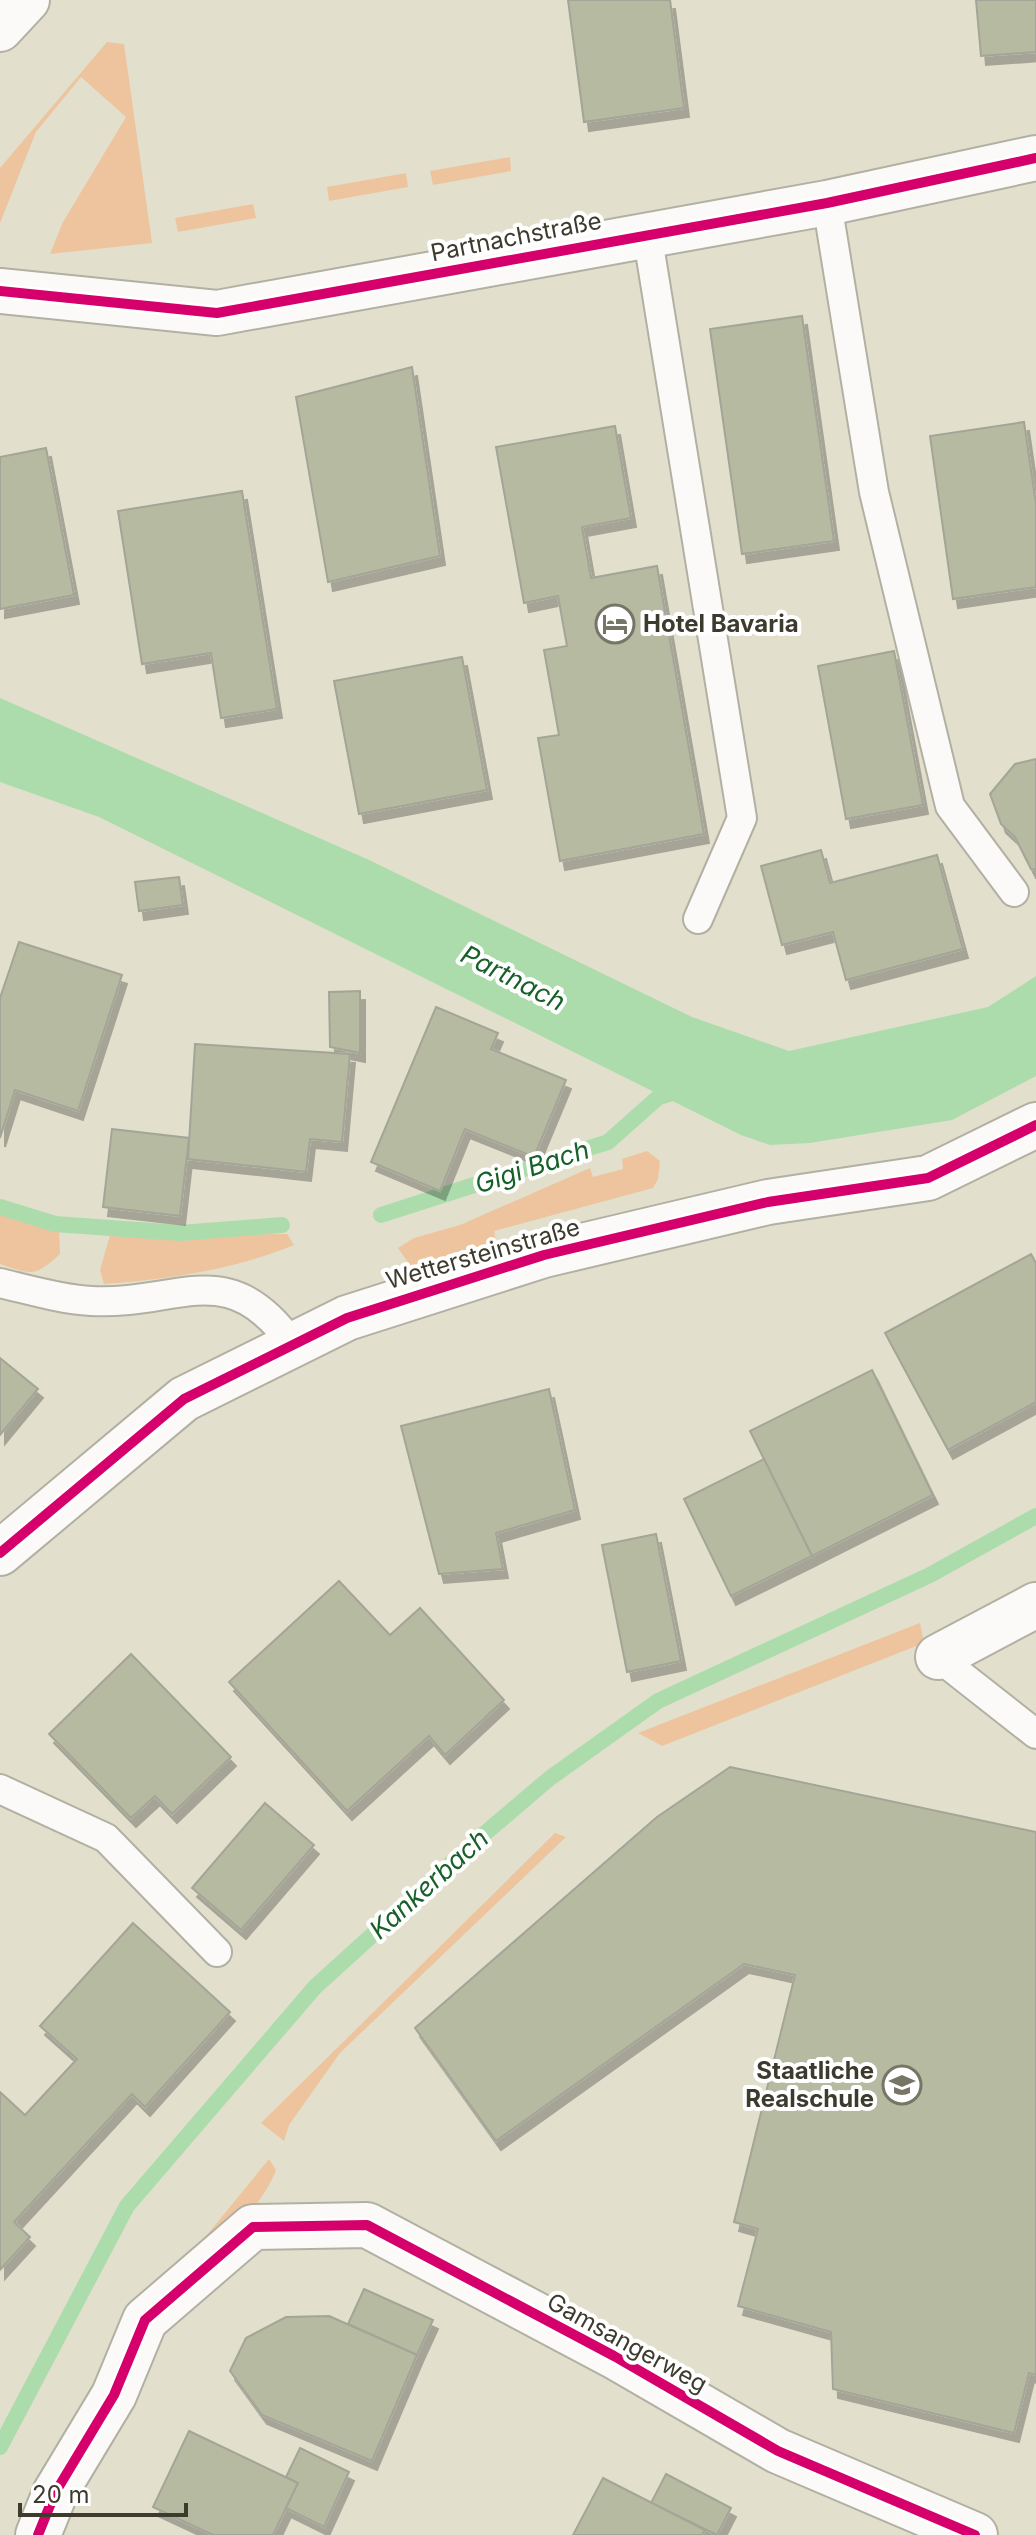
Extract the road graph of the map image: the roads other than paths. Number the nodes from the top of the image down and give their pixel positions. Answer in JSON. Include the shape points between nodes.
{"nodes":[{"id":1,"x":27,"y":0,"type":"edge"},
{"id":2,"x":0,"y":29,"type":"edge"},
{"id":3,"x":1036,"y":158,"type":"edge"},
{"id":4,"x":827,"y":203,"type":"junction"},
{"id":5,"x":647,"y":233,"type":"junction"},
{"id":6,"x":0,"y":291,"type":"edge"},
{"id":7,"x":1014,"y":892,"type":"dead end"},
{"id":8,"x":698,"y":919,"type":"dead end"},
{"id":9,"x":1036,"y":1125,"type":"edge"},
{"id":10,"x":0,"y":1283,"type":"edge"},
{"id":11,"x":292,"y":1344,"type":"junction"},
{"id":12,"x":0,"y":1553,"type":"edge"},
{"id":13,"x":1036,"y":1605,"type":"edge"},
{"id":14,"x":938,"y":1657,"type":"joint"},
{"id":15,"x":1036,"y":1734,"type":"edge"},
{"id":16,"x":0,"y":1789,"type":"edge"},
{"id":17,"x":217,"y":1952,"type":"dead end"},
{"id":18,"x":38,"y":2535,"type":"edge"},
{"id":19,"x":975,"y":2535,"type":"edge"}],
"edges":[{"from":1,"to":2,"type":"street"},
{"from":3,"to":4,"type":"street","name":"Partnachstraße"},
{"from":4,"to":5,"type":"street","name":"Partnachstraße"},
{"from":4,"to":7,"type":"lane","via":[[874,492],[950,806]]},
{"from":5,"to":6,"type":"street","name":"Partnachstraße","via":[[217,313]]},
{"from":5,"to":8,"type":"lane","via":[[742,818]]},
{"from":9,"to":11,"type":"street","name":"Wettersteinstraße","via":[[928,1178],[768,1202],[544,1255],[379,1305]]},
{"from":10,"to":11,"type":"lane","via":[[92,1301],[215,1289],[245,1297],[268,1313]]},
{"from":11,"to":12,"type":"street","name":"Wettersteinstraße","via":[[184,1399]]},
{"from":13,"to":14,"type":"street"},
{"from":14,"to":15,"type":"lane"},
{"from":16,"to":17,"type":"lane","via":[[106,1838]]},
{"from":18,"to":19,"type":"street","name":"Gamsangerweg","via":[[55,2493],[114,2395],[145,2320],[253,2227],[367,2225],[614,2356],[778,2451]]}]}
